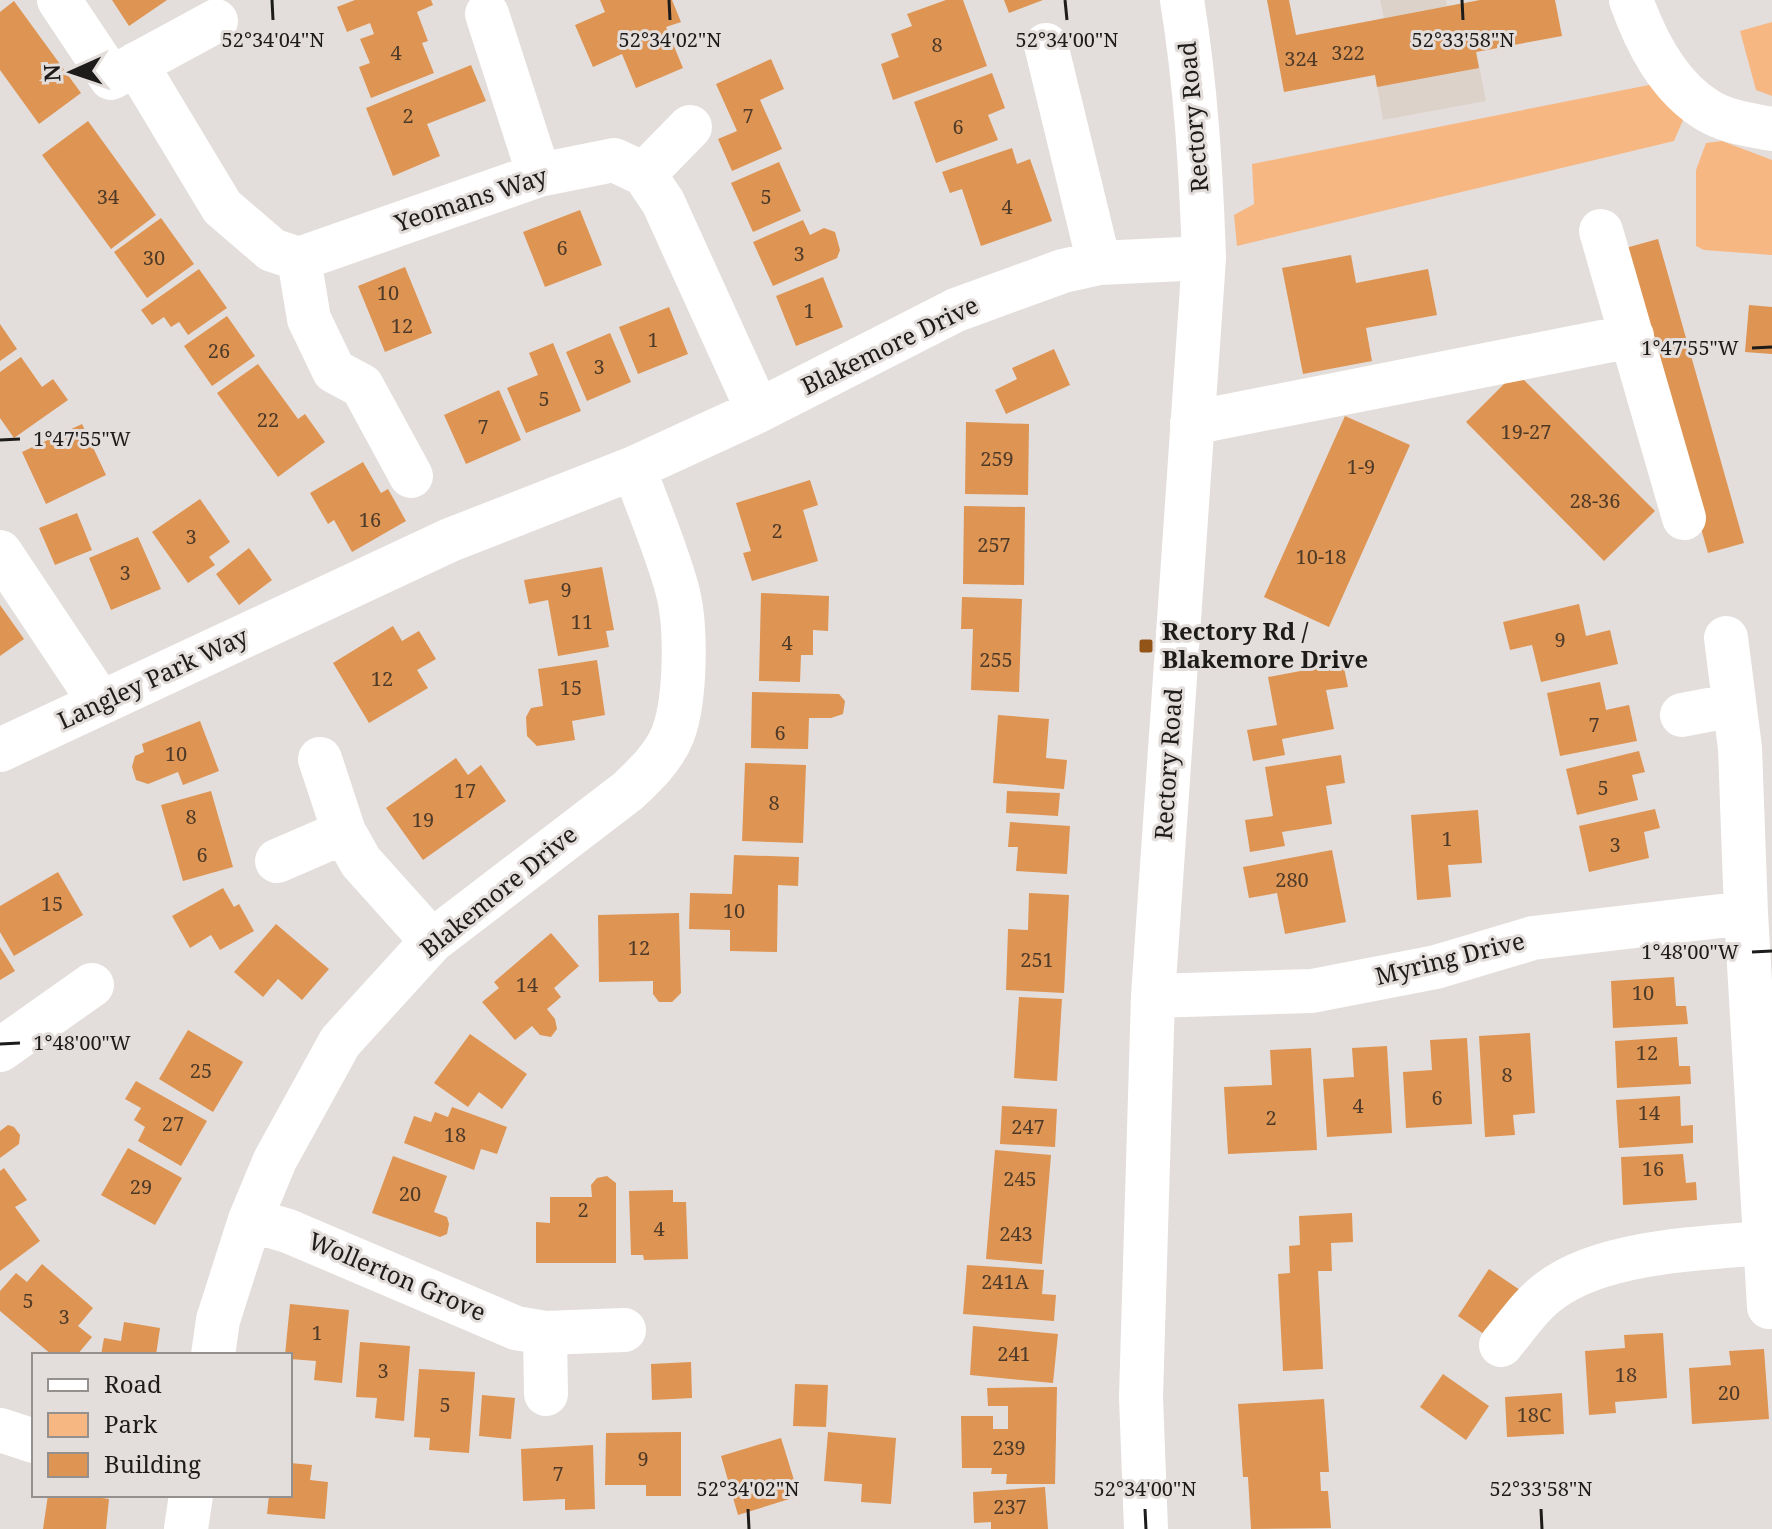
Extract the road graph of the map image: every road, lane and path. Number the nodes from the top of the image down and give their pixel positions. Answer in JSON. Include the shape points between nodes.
{"nodes":[{"id":1,"x":59,"y":0,"type":"edge"},
{"id":2,"x":1182,"y":0,"type":"edge"},
{"id":3,"x":1631,"y":0,"type":"edge"},
{"id":4,"x":487,"y":14,"type":"dead end"},
{"id":5,"x":216,"y":21,"type":"dead end"},
{"id":6,"x":1046,"y":45,"type":"dead end"},
{"id":7,"x":136,"y":64,"type":"junction"},
{"id":8,"x":690,"y":127,"type":"dead end"},
{"id":9,"x":1772,"y":129,"type":"edge"},
{"id":10,"x":644,"y":174,"type":"junction"},
{"id":11,"x":539,"y":175,"type":"junction"},
{"id":12,"x":1601,"y":231,"type":"dead end"},
{"id":13,"x":1204,"y":258,"type":"junction"},
{"id":14,"x":299,"y":259,"type":"junction"},
{"id":15,"x":1099,"y":263,"type":"junction"},
{"id":16,"x":1616,"y":339,"type":"junction"},
{"id":17,"x":758,"y":411,"type":"junction"},
{"id":18,"x":1192,"y":423,"type":"junction"},
{"id":19,"x":634,"y":468,"type":"junction"},
{"id":20,"x":411,"y":476,"type":"dead end"},
{"id":21,"x":1684,"y":518,"type":"dead end"},
{"id":22,"x":0,"y":552,"type":"edge"},
{"id":23,"x":306,"y":608,"type":"joint"},
{"id":24,"x":1726,"y":638,"type":"dead end"},
{"id":25,"x":100,"y":702,"type":"junction"},
{"id":26,"x":1734,"y":705,"type":"junction"},
{"id":27,"x":1682,"y":715,"type":"dead end"},
{"id":28,"x":0,"y":750,"type":"edge"},
{"id":29,"x":320,"y":759,"type":"dead end"},
{"id":30,"x":344,"y":832,"type":"junction"},
{"id":31,"x":277,"y":861,"type":"dead end"},
{"id":32,"x":1746,"y":913,"type":"junction"},
{"id":33,"x":432,"y":941,"type":"junction"},
{"id":34,"x":92,"y":985,"type":"dead end"},
{"id":35,"x":1153,"y":996,"type":"junction"},
{"id":36,"x":0,"y":1050,"type":"edge"},
{"id":37,"x":250,"y":1220,"type":"junction"},
{"id":38,"x":1766,"y":1243,"type":"junction"},
{"id":39,"x":1769,"y":1307,"type":"dead end"},
{"id":40,"x":624,"y":1330,"type":"dead end"},
{"id":41,"x":545,"y":1333,"type":"junction"},
{"id":42,"x":1501,"y":1345,"type":"dead end"},
{"id":43,"x":213,"y":1353,"type":"edge"},
{"id":44,"x":546,"y":1394,"type":"dead end"},
{"id":45,"x":0,"y":1430,"type":"edge"},
{"id":46,"x":32,"y":1440,"type":"edge"},
{"id":47,"x":191,"y":1497,"type":"edge"},
{"id":48,"x":186,"y":1529,"type":"edge"},
{"id":49,"x":1146,"y":1529,"type":"edge"}],
"edges":[{"from":1,"to":7,"type":"street","via":[[111,78]]},
{"from":2,"to":13,"type":"street","name":"Rectory Road","via":[[1192,61]]},
{"from":3,"to":9,"type":"street","via":[[1668,75],[1697,102],[1734,121]]},
{"from":4,"to":11,"type":"street"},
{"from":5,"to":7,"type":"street"},
{"from":6,"to":15,"type":"street"},
{"from":7,"to":14,"type":"street","via":[[222,207],[272,250]]},
{"from":8,"to":10,"type":"street"},
{"from":10,"to":11,"type":"street","name":"Yeomans Way","via":[[614,160]]},
{"from":10,"to":17,"type":"street","via":[[663,202]]},
{"from":11,"to":14,"type":"street","name":"Yeomans Way"},
{"from":12,"to":16,"type":"street"},
{"from":13,"to":15,"type":"street","name":"Blakemore Drive"},
{"from":13,"to":18,"type":"street","name":"Rectory Road"},
{"from":14,"to":20,"type":"street","via":[[309,319],[334,371],[362,386]]},
{"from":15,"to":17,"type":"street","name":"Blakemore Drive","via":[[956,310]]},
{"from":16,"to":18,"type":"street"},
{"from":16,"to":21,"type":"street"},
{"from":17,"to":19,"type":"street","name":"Blakemore Drive"},
{"from":18,"to":35,"type":"street","name":"Rectory Road"},
{"from":19,"to":23,"type":"street","name":"Blakemore Drive","via":[[450,540]]},
{"from":19,"to":33,"type":"street","name":"Blakemore Drive","via":[[678,592],[683,693],[673,736],[653,767],[628,791]]},
{"from":22,"to":25,"type":"street"},
{"from":23,"to":25,"type":"street","name":"Langley Park Way"},
{"from":24,"to":26,"type":"street"},
{"from":25,"to":28,"type":"street","name":"Langley Park Way"},
{"from":26,"to":27,"type":"street"},
{"from":26,"to":32,"type":"street"},
{"from":29,"to":30,"type":"street"},
{"from":30,"to":31,"type":"street"},
{"from":30,"to":33,"type":"street","via":[[361,862]]},
{"from":32,"to":35,"type":"street","name":"Myring Drive","via":[[1533,938],[1436,967],[1312,991]]},
{"from":32,"to":38,"type":"street"},
{"from":33,"to":37,"type":"street","name":"Blakemore Drive","via":[[340,1042],[275,1160]]},
{"from":34,"to":36,"type":"street"},
{"from":35,"to":49,"type":"street","name":"Rectory Road","via":[[1141,1397]]},
{"from":37,"to":41,"type":"street","name":"Wollerton Grove","via":[[288,1231],[516,1328]]},
{"from":37,"to":43,"type":"street","name":"Blakemore Drive","via":[[218,1320]]},
{"from":38,"to":39,"type":"street"},
{"from":38,"to":42,"type":"street","via":[[1596,1266],[1552,1289]]},
{"from":40,"to":41,"type":"street","name":"Wollerton Grove"},
{"from":41,"to":44,"type":"street"},
{"from":45,"to":46,"type":"street"},
{"from":47,"to":48,"type":"street"}]}
